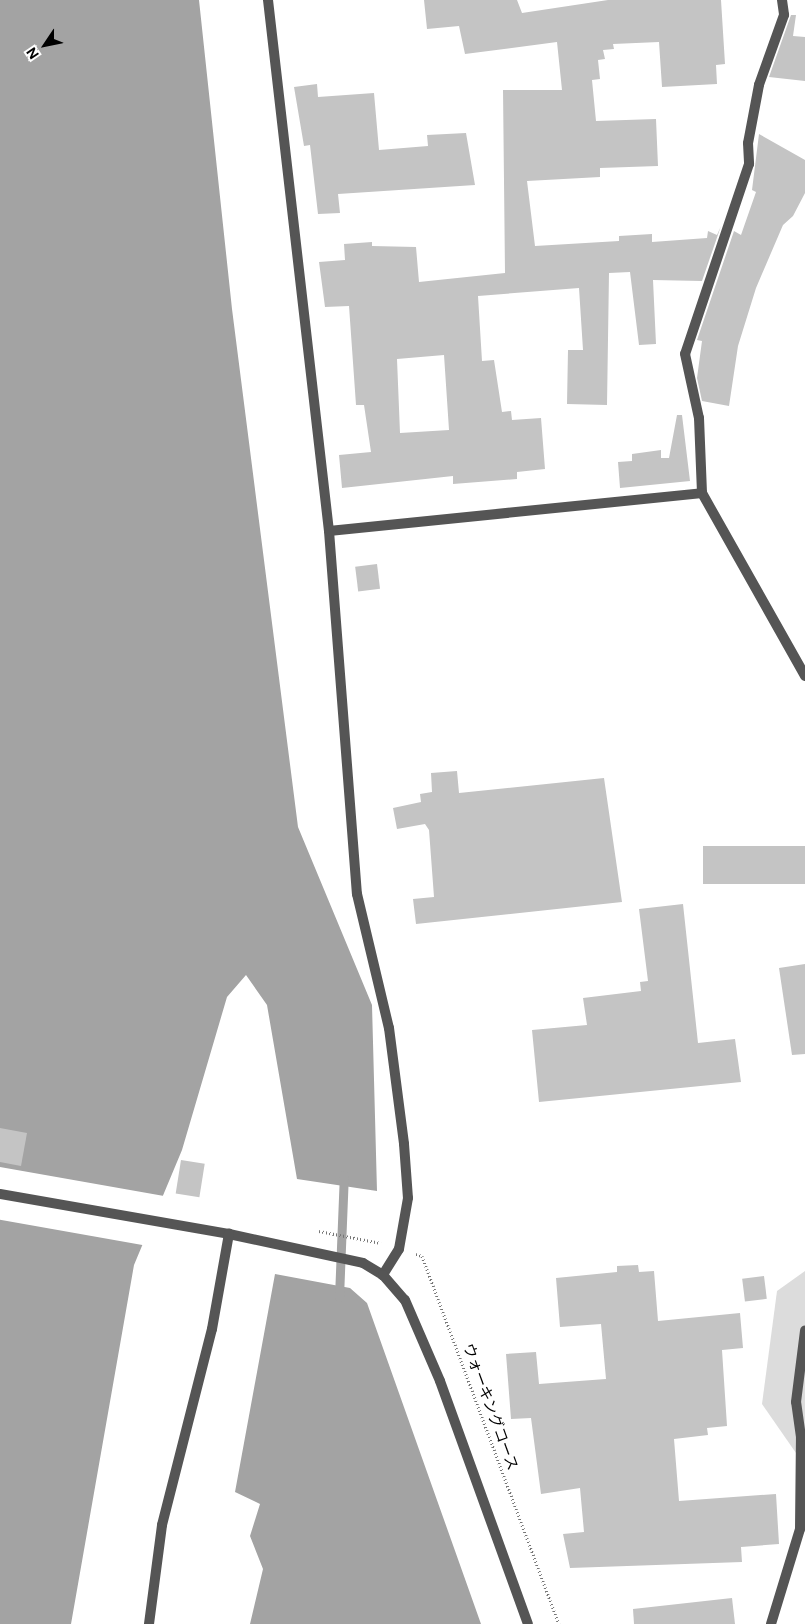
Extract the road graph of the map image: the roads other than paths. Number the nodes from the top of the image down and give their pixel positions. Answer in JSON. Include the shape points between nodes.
{"nodes":[{"id":1,"x":268,"y":0,"type":"edge"},
{"id":2,"x":782,"y":0,"type":"edge"},
{"id":3,"x":702,"y":493,"type":"junction"},
{"id":4,"x":329,"y":531,"type":"junction"},
{"id":5,"x":805,"y":676,"type":"edge"},
{"id":6,"x":0,"y":1194,"type":"edge"},
{"id":7,"x":229,"y":1234,"type":"junction"},
{"id":8,"x":383,"y":1275,"type":"junction"},
{"id":9,"x":805,"y":1331,"type":"edge"},
{"id":10,"x":149,"y":1624,"type":"edge"},
{"id":11,"x":528,"y":1624,"type":"edge"},
{"id":12,"x":772,"y":1624,"type":"edge"}],
"edges":[{"from":1,"to":4,"type":"street"},
{"from":2,"to":3,"type":"street","via":[[784,15],[759,85],[748,143],[749,164],[685,354],[699,418]]},
{"from":3,"to":4,"type":"street"},
{"from":3,"to":5,"type":"street"},
{"from":4,"to":8,"type":"street","via":[[357,894],[389,1028],[408,1198],[399,1248]]},
{"from":6,"to":7,"type":"street"},
{"from":7,"to":8,"type":"street","via":[[363,1263]]},
{"from":7,"to":10,"type":"street","via":[[212,1329],[162,1525]]},
{"from":8,"to":11,"type":"street","via":[[405,1300],[440,1381]]},
{"from":9,"to":12,"type":"street","via":[[796,1402],[801,1437],[800,1529]]}]}
